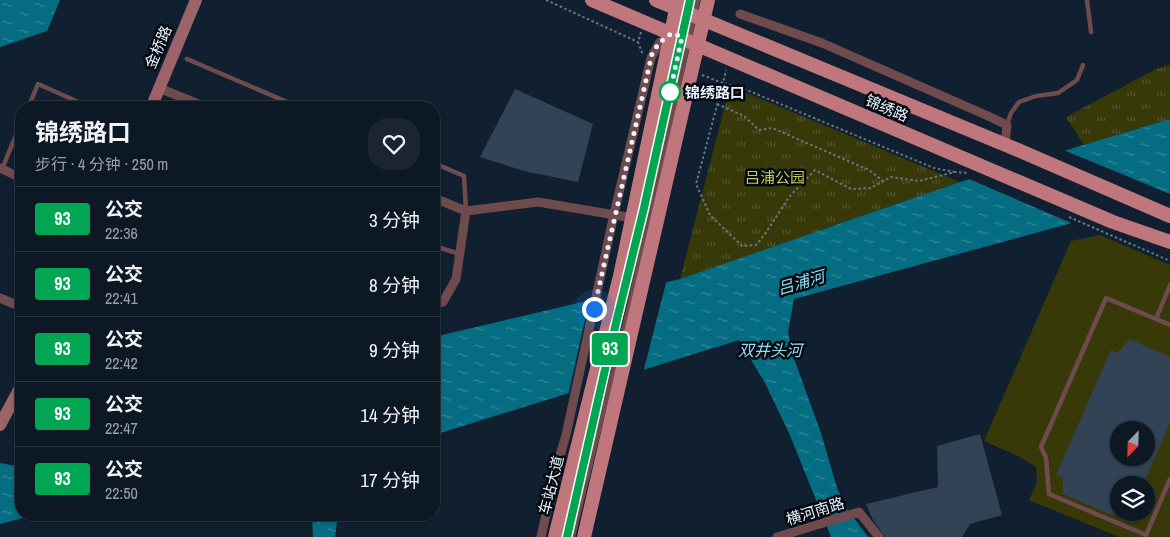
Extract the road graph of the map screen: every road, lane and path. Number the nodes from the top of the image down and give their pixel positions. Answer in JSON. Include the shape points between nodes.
{"nodes":[{"id":1,"x":196,"y":0,"type":"edge"},
{"id":2,"x":546,"y":0,"type":"edge"},
{"id":3,"x":592,"y":0,"type":"edge"},
{"id":4,"x":656,"y":0,"type":"edge"},
{"id":5,"x":698,"y":0,"type":"edge"},
{"id":6,"x":708,"y":0,"type":"edge"},
{"id":7,"x":1087,"y":0,"type":"edge"},
{"id":8,"x":686,"y":8,"type":"edge"},
{"id":9,"x":740,"y":14,"type":"dead end"},
{"id":10,"x":1091,"y":32,"type":"dead end"},
{"id":11,"x":685,"y":39,"type":"junction"},
{"id":12,"x":638,"y":42,"type":"dead end"},
{"id":13,"x":188,"y":59,"type":"dead end"},
{"id":14,"x":1083,"y":65,"type":"dead end"},
{"id":15,"x":159,"y":88,"type":"junction"},
{"id":16,"x":31,"y":101,"type":"edge"},
{"id":17,"x":76,"y":101,"type":"edge"},
{"id":18,"x":154,"y":101,"type":"edge"},
{"id":19,"x":191,"y":101,"type":"edge"},
{"id":20,"x":286,"y":101,"type":"edge"},
{"id":21,"x":718,"y":104,"type":"junction"},
{"id":22,"x":1008,"y":125,"type":"junction"},
{"id":23,"x":15,"y":137,"type":"edge"},
{"id":24,"x":1012,"y":147,"type":"junction"},
{"id":25,"x":440,"y":166,"type":"edge"},
{"id":26,"x":1,"y":169,"type":"edge"},
{"id":27,"x":977,"y":170,"type":"junction"},
{"id":28,"x":955,"y":172,"type":"junction"},
{"id":29,"x":15,"y":175,"type":"edge"},
{"id":30,"x":883,"y":181,"type":"junction"},
{"id":31,"x":440,"y":200,"type":"edge"},
{"id":32,"x":466,"y":211,"type":"junction"},
{"id":33,"x":1163,"y":213,"type":"edge"},
{"id":34,"x":614,"y":214,"type":"junction"},
{"id":35,"x":1066,"y":216,"type":"dead end"},
{"id":36,"x":633,"y":218,"type":"junction"},
{"id":37,"x":1170,"y":242,"type":"edge"},
{"id":38,"x":440,"y":248,"type":"edge"},
{"id":39,"x":460,"y":254,"type":"junction"},
{"id":40,"x":1170,"y":261,"type":"edge"},
{"id":41,"x":1170,"y":285,"type":"edge"},
{"id":42,"x":0,"y":298,"type":"edge"},
{"id":43,"x":440,"y":303,"type":"edge"},
{"id":44,"x":15,"y":304,"type":"edge"},
{"id":45,"x":1156,"y":319,"type":"junction"},
{"id":46,"x":1170,"y":324,"type":"edge"},
{"id":47,"x":15,"y":397,"type":"edge"},
{"id":48,"x":0,"y":424,"type":"edge"},
{"id":49,"x":572,"y":438,"type":"junction"},
{"id":50,"x":1170,"y":479,"type":"edge"},
{"id":51,"x":541,"y":537,"type":"edge"},
{"id":52,"x":555,"y":537,"type":"edge"},
{"id":53,"x":567,"y":537,"type":"edge"},
{"id":54,"x":573,"y":537,"type":"edge"},
{"id":55,"x":584,"y":537,"type":"edge"},
{"id":56,"x":777,"y":537,"type":"edge"},
{"id":57,"x":879,"y":537,"type":"edge"}],
"edges":[{"from":1,"to":15,"type":"street","name":"金桥路"},
{"from":2,"to":12,"type":"path"},
{"from":3,"to":11,"type":"main road","name":"锦绣路"},
{"from":4,"to":8,"type":"main road","name":"锦绣路"},
{"from":5,"to":8,"type":"lane"},
{"from":6,"to":8,"type":"main road"},
{"from":7,"to":10,"type":"lane"},
{"from":8,"to":11,"type":"main road"},
{"from":8,"to":11,"type":"main road"},
{"from":8,"to":24,"type":"main road","name":"锦绣路"},
{"from":9,"to":22,"type":"street","via":[[822,43]]},
{"from":11,"to":27,"type":"main road","name":"锦绣路"},
{"from":11,"to":34,"type":"street","via":[[659,43],[652,54]]},
{"from":11,"to":36,"type":"main road"},
{"from":11,"to":53,"type":"lane"},
{"from":11,"to":54,"type":"lane","via":[[630,302]]},
{"from":11,"to":55,"type":"main road","via":[[646,265]]},
{"from":13,"to":20,"type":"lane"},
{"from":14,"to":22,"type":"lane","via":[[1077,80],[1058,93],[1019,102]]},
{"from":15,"to":18,"type":"street","name":"金桥路"},
{"from":15,"to":19,"type":"street"},
{"from":16,"to":17,"type":"lane","via":[[38,84]]},
{"from":21,"to":28,"type":"path","via":[[723,83],[742,88],[934,168]]},
{"from":21,"to":30,"type":"path","via":[[744,116],[759,130],[772,128],[869,170]]},
{"from":21,"to":30,"type":"path","via":[[696,184],[710,215],[742,246],[756,245],[789,197],[815,170],[851,189],[872,188]]},
{"from":22,"to":24,"type":"street"},
{"from":23,"to":26,"type":"lane"},
{"from":24,"to":33,"type":"main road","name":"锦绣路"},
{"from":25,"to":32,"type":"lane","via":[[464,176]]},
{"from":26,"to":29,"type":"street"},
{"from":27,"to":28,"type":"path"},
{"from":27,"to":37,"type":"main road","name":"锦绣路"},
{"from":28,"to":30,"type":"path","via":[[918,181],[891,177]]},
{"from":31,"to":32,"type":"street"},
{"from":32,"to":34,"type":"street","via":[[538,202]]},
{"from":32,"to":39,"type":"street"},
{"from":34,"to":36,"type":"street"},
{"from":34,"to":49,"type":"street"},
{"from":35,"to":40,"type":"path"},
{"from":36,"to":49,"type":"main road","name":"车站大道","via":[[620,276]]},
{"from":38,"to":39,"type":"lane"},
{"from":39,"to":43,"type":"street","via":[[456,279]]},
{"from":41,"to":45,"type":"lane"},
{"from":42,"to":44,"type":"street"},
{"from":45,"to":46,"type":"lane"},
{"from":45,"to":50,"type":"lane","via":[[1106,298],[1041,447],[1046,458],[1048,494],[1146,535]]},
{"from":47,"to":48,"type":"street"},
{"from":49,"to":51,"type":"street","via":[[557,466]]},
{"from":49,"to":52,"type":"main road","name":"车站大道"},
{"from":56,"to":57,"type":"street","name":"横河南路","via":[[859,512]]}]}
